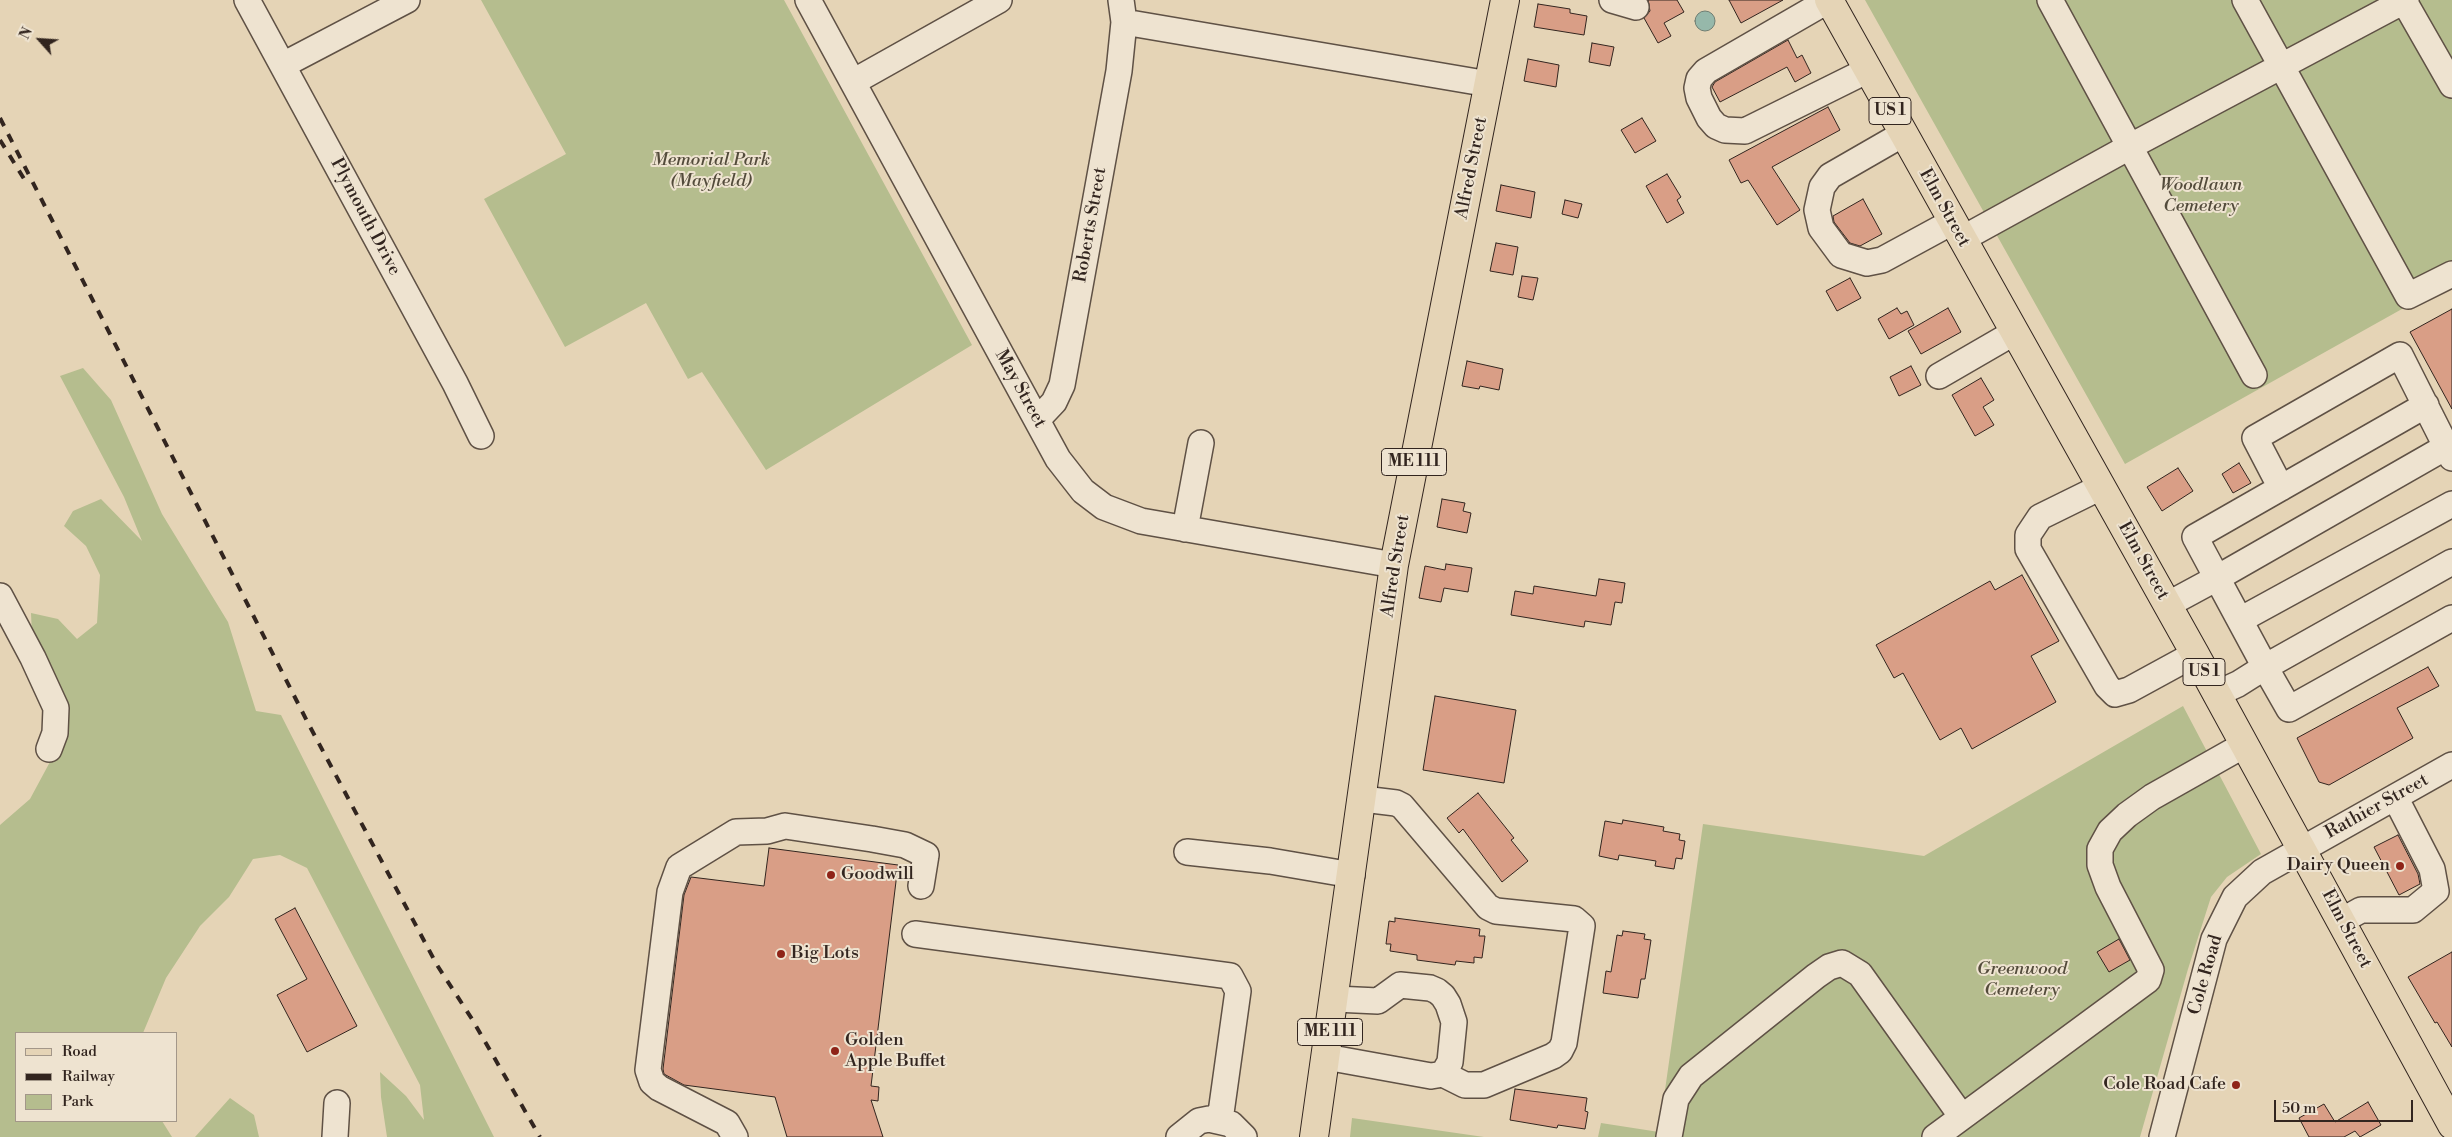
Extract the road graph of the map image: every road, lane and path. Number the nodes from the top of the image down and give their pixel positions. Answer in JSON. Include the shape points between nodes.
{"nodes":[{"id":1,"x":247,"y":0,"type":"edge"},
{"id":2,"x":407,"y":0,"type":"edge"},
{"id":3,"x":808,"y":0,"type":"edge"},
{"id":4,"x":999,"y":0,"type":"edge"},
{"id":5,"x":1505,"y":0,"type":"edge"},
{"id":6,"x":1829,"y":0,"type":"edge"},
{"id":7,"x":2050,"y":0,"type":"edge"},
{"id":8,"x":2245,"y":0,"type":"edge"},
{"id":9,"x":2396,"y":3,"type":"edge"},
{"id":10,"x":1123,"y":11,"type":"edge"},
{"id":11,"x":283,"y":65,"type":"junction"},
{"id":12,"x":2280,"y":66,"type":"junction"},
{"id":13,"x":1868,"y":70,"type":"junction"},
{"id":14,"x":853,"y":82,"type":"junction"},
{"id":15,"x":1488,"y":84,"type":"junction"},
{"id":16,"x":2452,"y":85,"type":"edge"},
{"id":17,"x":1903,"y":134,"type":"junction"},
{"id":18,"x":2131,"y":146,"type":"junction"},
{"id":19,"x":1957,"y":231,"type":"junction"},
{"id":20,"x":2452,"y":274,"type":"edge"},
{"id":21,"x":2014,"y":332,"type":"junction"},
{"id":22,"x":2254,"y":375,"type":"dead end"},
{"id":23,"x":1939,"y":376,"type":"dead end"},
{"id":24,"x":2426,"y":405,"type":"junction"},
{"id":25,"x":1038,"y":420,"type":"junction"},
{"id":26,"x":481,"y":436,"type":"dead end"},
{"id":27,"x":1201,"y":443,"type":"dead end"},
{"id":28,"x":2449,"y":453,"type":"edge"},
{"id":29,"x":2101,"y":487,"type":"junction"},
{"id":30,"x":2281,"y":488,"type":"junction"},
{"id":31,"x":2452,"y":504,"type":"edge"},
{"id":32,"x":1184,"y":528,"type":"junction"},
{"id":33,"x":2452,"y":562,"type":"edge"},
{"id":34,"x":1394,"y":565,"type":"junction"},
{"id":35,"x":2217,"y":578,"type":"junction"},
{"id":36,"x":0,"y":596,"type":"edge"},
{"id":37,"x":2167,"y":605,"type":"junction"},
{"id":38,"x":2452,"y":618,"type":"edge"},
{"id":39,"x":2240,"y":620,"type":"junction"},
{"id":40,"x":2195,"y":654,"type":"junction"},
{"id":41,"x":2265,"y":667,"type":"junction"},
{"id":42,"x":2216,"y":694,"type":"junction"},
{"id":43,"x":2244,"y":745,"type":"junction"},
{"id":44,"x":49,"y":749,"type":"dead end"},
{"id":45,"x":2452,"y":765,"type":"edge"},
{"id":46,"x":2395,"y":797,"type":"junction"},
{"id":47,"x":1363,"y":799,"type":"junction"},
{"id":48,"x":2302,"y":848,"type":"junction"},
{"id":49,"x":1187,"y":852,"type":"dead end"},
{"id":50,"x":1352,"y":875,"type":"junction"},
{"id":51,"x":921,"y":886,"type":"dead end"},
{"id":52,"x":2341,"y":921,"type":"junction"},
{"id":53,"x":915,"y":934,"type":"dead end"},
{"id":54,"x":1335,"y":999,"type":"junction"},
{"id":55,"x":1326,"y":1057,"type":"junction"},
{"id":56,"x":1443,"y":1074,"type":"junction"},
{"id":57,"x":337,"y":1103,"type":"dead end"},
{"id":58,"x":1962,"y":1117,"type":"junction"},
{"id":59,"x":2452,"y":1124,"type":"edge"},
{"id":60,"x":1236,"y":1132,"type":"edge"},
{"id":61,"x":335,"y":1137,"type":"edge"},
{"id":62,"x":735,"y":1137,"type":"edge"},
{"id":63,"x":1179,"y":1137,"type":"edge"},
{"id":64,"x":1314,"y":1137,"type":"edge"},
{"id":65,"x":1669,"y":1137,"type":"edge"},
{"id":66,"x":1934,"y":1137,"type":"edge"},
{"id":67,"x":2162,"y":1137,"type":"edge"}],
"edges":[{"from":1,"to":11,"type":"street","name":"Plymouth Drive"},
{"from":2,"to":11,"type":"street"},
{"from":3,"to":14,"type":"street","name":"May Street"},
{"from":4,"to":14,"type":"street"},
{"from":5,"to":15,"type":"main road","name":"Alfred Street","number":"ME 111"},
{"from":6,"to":13,"type":"main road","name":"Elm Street","number":"US 1"},
{"from":6,"to":13,"type":"street","via":[[1706,71],[1697,88],[1709,118],[1725,130],[1745,131]]},
{"from":7,"to":18,"type":"street"},
{"from":8,"to":12,"type":"street"},
{"from":9,"to":12,"type":"street"},
{"from":9,"to":16,"type":"street"},
{"from":10,"to":15,"type":"street","name":"Roberts Street"},
{"from":10,"to":25,"type":"street","name":"Roberts Street","via":[[1119,72],[1062,386],[1054,402]]},
{"from":11,"to":26,"type":"street","name":"Plymouth Drive"},
{"from":12,"to":18,"type":"street"},
{"from":12,"to":20,"type":"street","via":[[2408,296]]},
{"from":13,"to":17,"type":"main road","name":"Elm Street","number":"US 1"},
{"from":14,"to":25,"type":"street","name":"May Street"},
{"from":15,"to":34,"type":"main road","name":"Alfred Street","number":"ME 111"},
{"from":17,"to":19,"type":"main road","name":"Elm Street","number":"US 1"},
{"from":17,"to":19,"type":"street","via":[[1830,176],[1822,187],[1817,210],[1824,234],[1841,255],[1867,263]]},
{"from":18,"to":19,"type":"street"},
{"from":18,"to":22,"type":"street"},
{"from":19,"to":21,"type":"main road","name":"Elm Street","number":"US 1"},
{"from":21,"to":23,"type":"street"},
{"from":21,"to":29,"type":"main road","name":"Elm Street","number":"US 1"},
{"from":24,"to":28,"type":"street"},
{"from":24,"to":30,"type":"street"},
{"from":24,"to":30,"type":"street","via":[[2400,355],[2255,438]]},
{"from":25,"to":32,"type":"street","name":"May Street","via":[[1068,473],[1095,502],[1129,518]]},
{"from":27,"to":32,"type":"street"},
{"from":28,"to":35,"type":"street"},
{"from":29,"to":37,"type":"main road","name":"Elm Street","number":"US 1"},
{"from":29,"to":40,"type":"street","via":[[2040,518],[2028,535],[2028,549],[2107,686],[2115,694],[2129,690]]},
{"from":30,"to":35,"type":"street","via":[[2195,537]]},
{"from":31,"to":39,"type":"street"},
{"from":32,"to":34,"type":"street","name":"May Street"},
{"from":33,"to":41,"type":"street"},
{"from":34,"to":47,"type":"main road","name":"Alfred Street","number":"ME 111"},
{"from":35,"to":37,"type":"street"},
{"from":35,"to":39,"type":"street"},
{"from":36,"to":44,"type":"street","via":[[56,708],[55,733]]},
{"from":37,"to":40,"type":"main road","name":"Elm Street","number":"US 1"},
{"from":38,"to":41,"type":"street","via":[[2289,709]]},
{"from":39,"to":41,"type":"street"},
{"from":40,"to":42,"type":"main road","name":"Elm Street","number":"US 1"},
{"from":41,"to":42,"type":"street"},
{"from":42,"to":43,"type":"main road","name":"Elm Street","number":"US 1"},
{"from":43,"to":48,"type":"main road","name":"Elm Street","number":"US 1"},
{"from":43,"to":58,"type":"street","via":[[2152,797],[2127,815],[2110,832],[2100,849],[2100,865],[2108,887],[2151,970],[2148,980]]},
{"from":45,"to":46,"type":"street","name":"Rathier Street"},
{"from":46,"to":48,"type":"street","name":"Rathier Street"},
{"from":46,"to":52,"type":"street","via":[[2432,869],[2436,891],[2413,910],[2361,910]]},
{"from":47,"to":50,"type":"main road","name":"Alfred Street","number":"ME 111"},
{"from":47,"to":56,"type":"street","via":[[1402,806],[1488,907],[1496,911],[1574,919],[1582,926],[1564,1043],[1560,1051],[1484,1085],[1465,1085]]},
{"from":48,"to":52,"type":"main road","name":"Elm Street","number":"US 1"},
{"from":48,"to":67,"type":"street","name":"Cole Road","via":[[2262,872],[2227,908],[2209,957]]},
{"from":49,"to":50,"type":"street","via":[[1270,861]]},
{"from":50,"to":54,"type":"main road","name":"Alfred Street","number":"ME 111"},
{"from":51,"to":62,"type":"street","via":[[926,855],[901,856],[782,840],[768,831],[736,832],[679,868],[670,892],[648,1070],[652,1082],[659,1088],[727,1123]]},
{"from":52,"to":59,"type":"main road","name":"Elm Street","number":"US 1"},
{"from":53,"to":60,"type":"street","via":[[1230,976],[1238,991]]},
{"from":54,"to":55,"type":"main road","name":"Alfred Street","number":"ME 111"},
{"from":54,"to":56,"type":"street","via":[[1378,1001],[1400,985],[1437,991],[1448,1004],[1454,1022],[1450,1062]]},
{"from":55,"to":56,"type":"street","via":[[1431,1076]]},
{"from":55,"to":64,"type":"main road","name":"Alfred Street","number":"ME 111"},
{"from":57,"to":61,"type":"street"},
{"from":58,"to":65,"type":"street","via":[[1860,974],[1842,963],[1816,976],[1688,1079],[1676,1099]]},
{"from":58,"to":66,"type":"street"},
{"from":60,"to":63,"type":"street","via":[[1199,1121]]}]}
